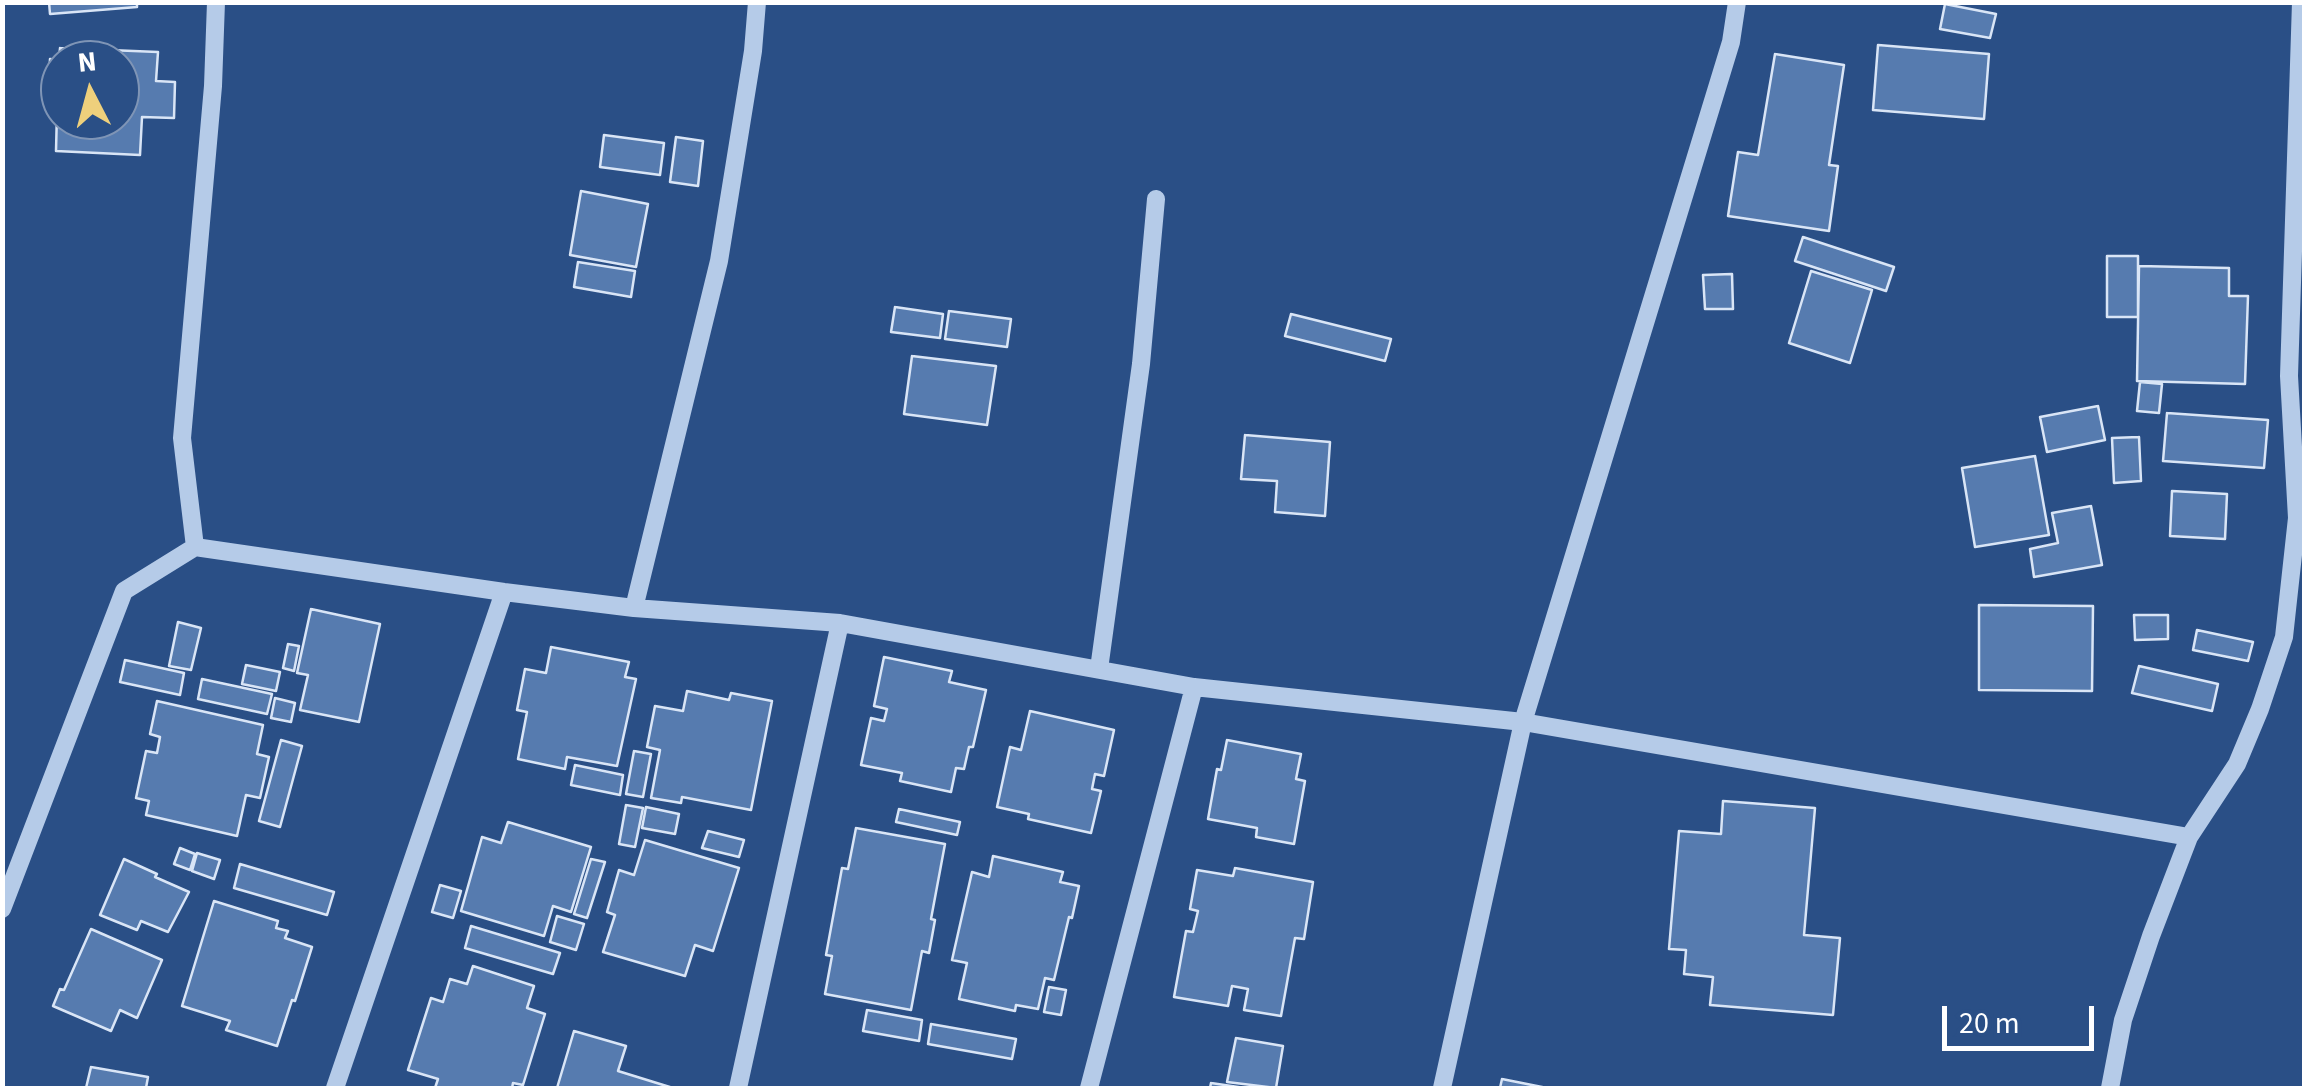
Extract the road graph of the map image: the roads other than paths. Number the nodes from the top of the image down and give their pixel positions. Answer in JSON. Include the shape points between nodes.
{"nodes":[{"id":1,"x":216,"y":2,"type":"edge"},
{"id":2,"x":757,"y":2,"type":"edge"},
{"id":3,"x":1737,"y":2,"type":"edge"},
{"id":4,"x":2301,"y":2,"type":"edge"},
{"id":5,"x":1156,"y":199,"type":"dead end"},
{"id":6,"x":195,"y":547,"type":"junction"},
{"id":7,"x":504,"y":592,"type":"junction"},
{"id":8,"x":634,"y":608,"type":"junction"},
{"id":9,"x":840,"y":622,"type":"junction"},
{"id":10,"x":1098,"y":670,"type":"junction"},
{"id":11,"x":1194,"y":687,"type":"junction"},
{"id":12,"x":1523,"y":722,"type":"junction"},
{"id":13,"x":2189,"y":837,"type":"junction"},
{"id":14,"x":2,"y":910,"type":"edge"},
{"id":15,"x":335,"y":1088,"type":"edge"},
{"id":16,"x":738,"y":1088,"type":"edge"},
{"id":17,"x":1089,"y":1088,"type":"edge"},
{"id":18,"x":1442,"y":1088,"type":"edge"},
{"id":19,"x":2110,"y":1088,"type":"edge"}],
"edges":[{"from":1,"to":6,"type":"street","via":[[182,438]]},
{"from":2,"to":8,"type":"street","via":[[720,261]]},
{"from":3,"to":12,"type":"street","via":[[1731,42]]},
{"from":4,"to":13,"type":"street","via":[[2288,376],[2297,518],[2284,636],[2237,764]]},
{"from":5,"to":10,"type":"street","via":[[1141,364]]},
{"from":6,"to":7,"type":"street"},
{"from":6,"to":14,"type":"street","via":[[124,591]]},
{"from":7,"to":8,"type":"street"},
{"from":7,"to":15,"type":"street"},
{"from":8,"to":9,"type":"street"},
{"from":9,"to":10,"type":"street"},
{"from":9,"to":16,"type":"street"},
{"from":10,"to":11,"type":"street"},
{"from":11,"to":12,"type":"street"},
{"from":11,"to":17,"type":"street"},
{"from":12,"to":13,"type":"street"},
{"from":12,"to":18,"type":"street"},
{"from":13,"to":19,"type":"street","via":[[2123,1020]]}]}
